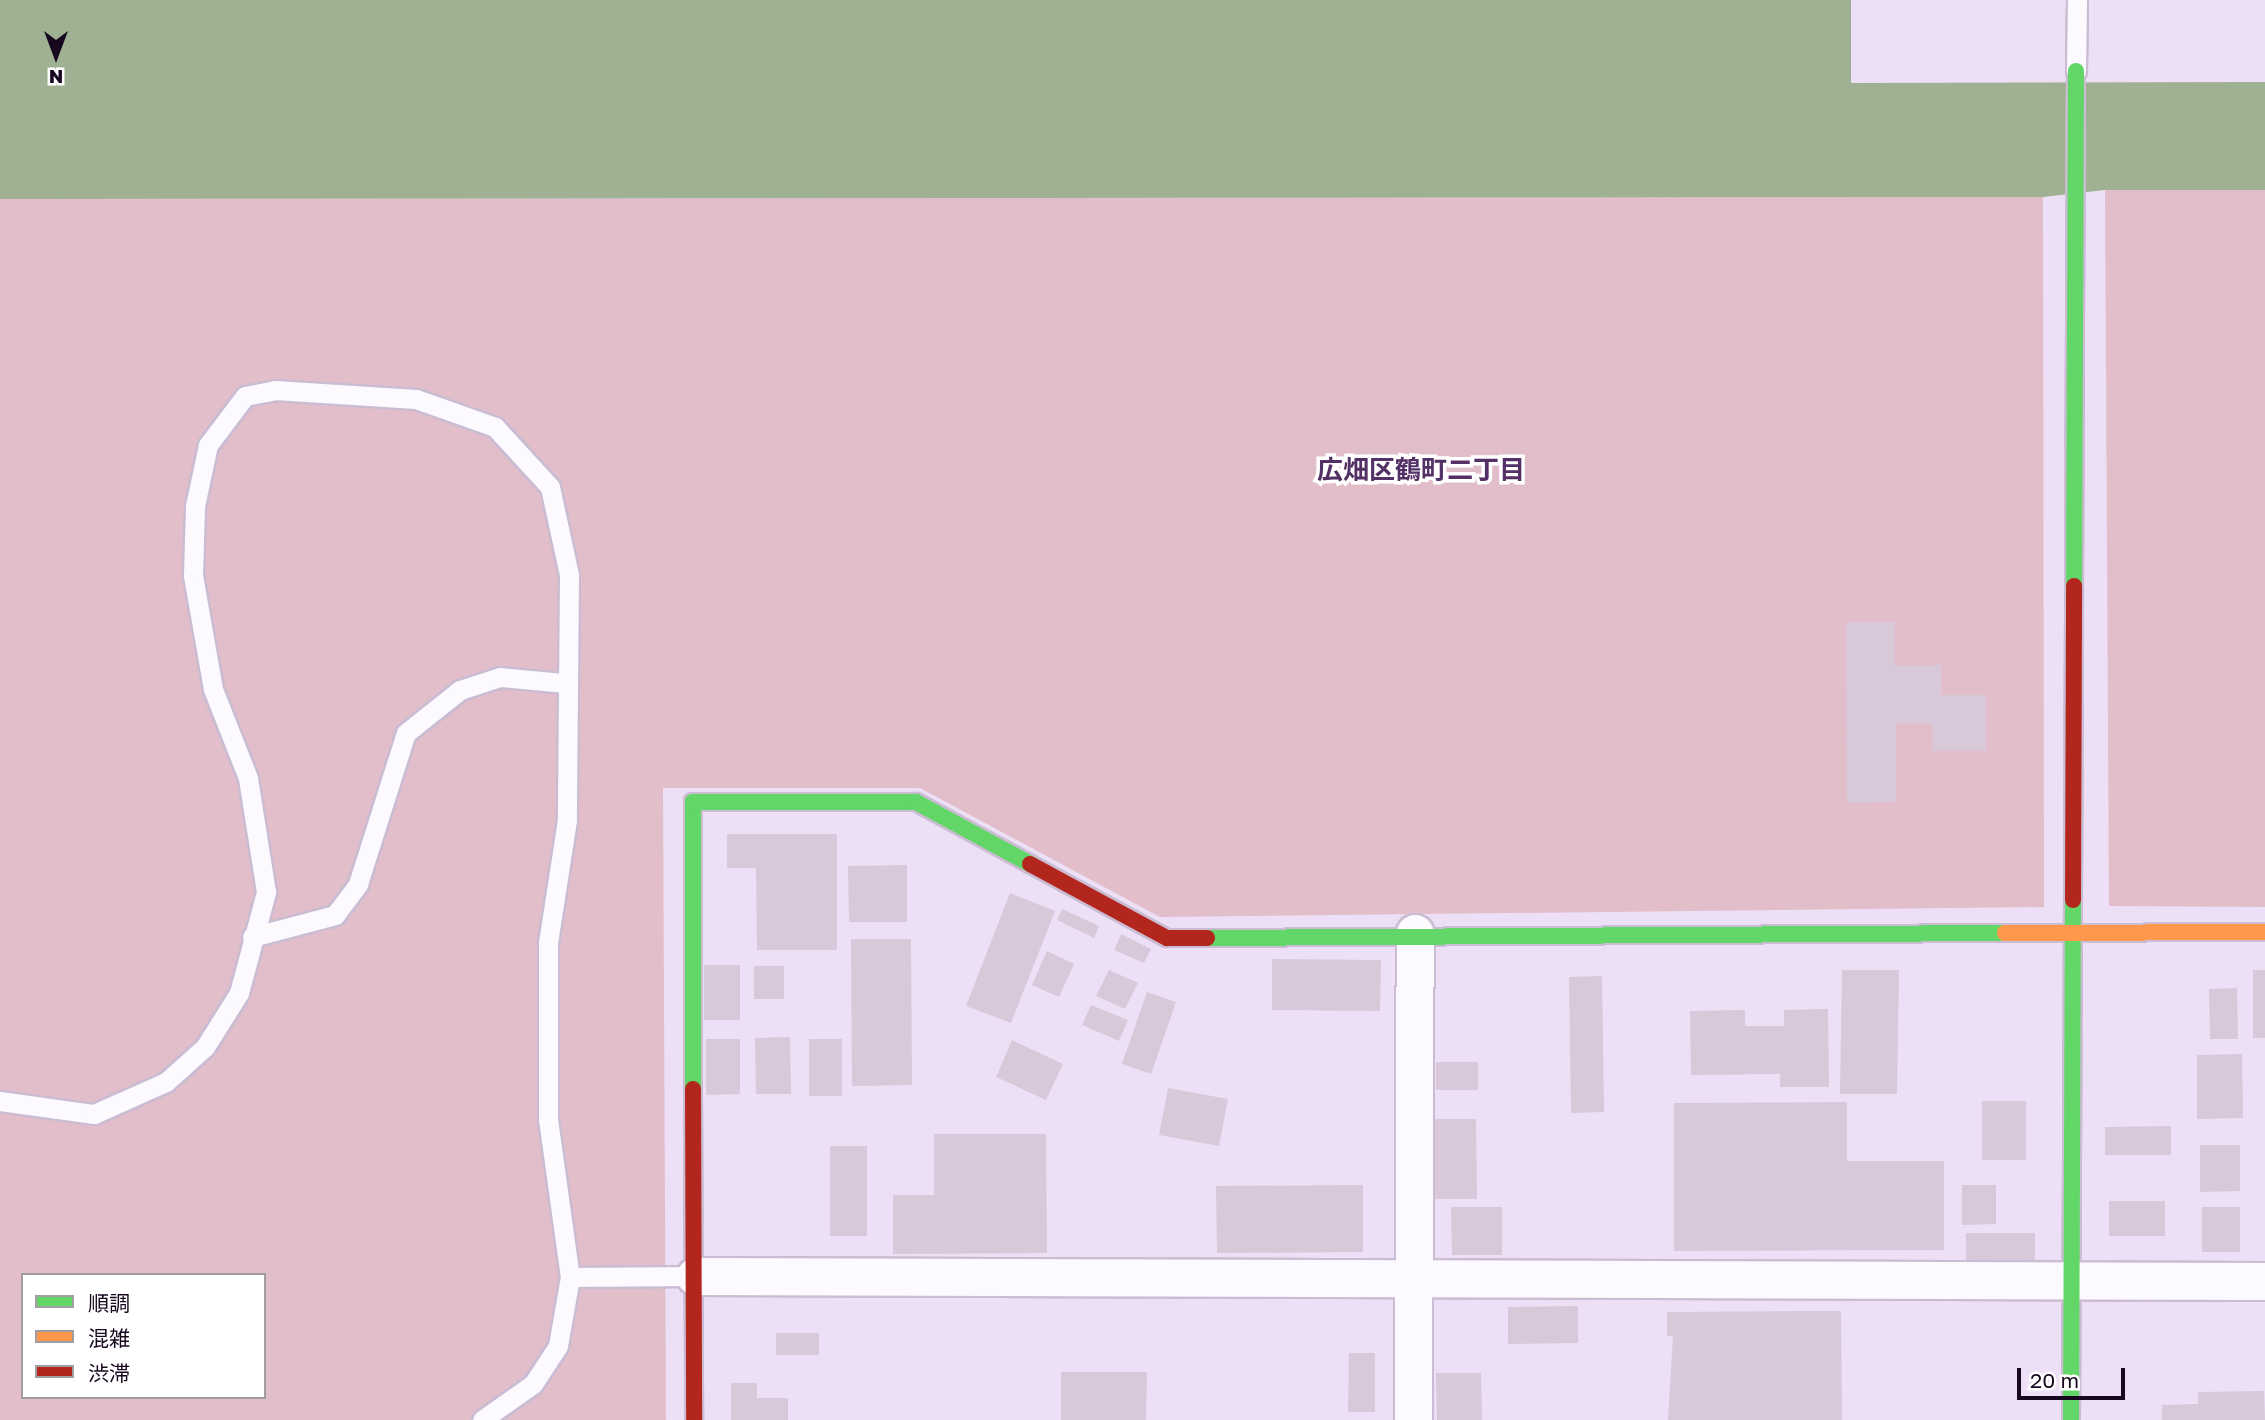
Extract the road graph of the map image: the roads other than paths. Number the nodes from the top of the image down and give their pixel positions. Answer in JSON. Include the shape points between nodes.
{"nodes":[{"id":1,"x":2077,"y":0,"type":"edge"},
{"id":2,"x":2076,"y":71,"type":"joint"},
{"id":3,"x":564,"y":683,"type":"junction"},
{"id":4,"x":2072,"y":931,"type":"junction"},
{"id":5,"x":2265,"y":932,"type":"edge"},
{"id":6,"x":1415,"y":933,"type":"junction"},
{"id":7,"x":253,"y":937,"type":"junction"},
{"id":8,"x":0,"y":1101,"type":"edge"},
{"id":9,"x":695,"y":1276,"type":"junction"},
{"id":10,"x":570,"y":1277,"type":"junction"},
{"id":11,"x":1413,"y":1279,"type":"junction"},
{"id":12,"x":2072,"y":1281,"type":"junction"},
{"id":13,"x":2265,"y":1281,"type":"edge"},
{"id":14,"x":482,"y":1420,"type":"edge"},
{"id":15,"x":694,"y":1420,"type":"edge"},
{"id":16,"x":1413,"y":1420,"type":"edge"},
{"id":17,"x":2071,"y":1420,"type":"edge"}],
"edges":[{"from":1,"to":2,"type":"lane"},
{"from":2,"to":4,"type":"street"},
{"from":3,"to":7,"type":"lane","via":[[500,677],[460,690],[406,733],[358,884],[335,915]]},
{"from":3,"to":7,"type":"lane","via":[[566,541],[550,487],[495,427],[416,399],[275,390],[245,396],[208,445],[195,506],[193,575],[214,689],[248,778],[258,823],[267,892]]},
{"from":3,"to":10,"type":"lane","via":[[567,820],[548,943],[548,1119]]},
{"from":4,"to":5,"type":"street"},
{"from":4,"to":6,"type":"street"},
{"from":4,"to":12,"type":"street"},
{"from":6,"to":9,"type":"street","via":[[1167,938],[916,802],[693,802]]},
{"from":6,"to":11,"type":"street"},
{"from":7,"to":8,"type":"lane","via":[[239,993],[205,1047],[166,1082],[94,1114]]},
{"from":9,"to":10,"type":"lane"},
{"from":9,"to":11,"type":"street"},
{"from":9,"to":15,"type":"street"},
{"from":10,"to":14,"type":"lane","via":[[558,1346],[533,1384]]},
{"from":11,"to":12,"type":"street"},
{"from":11,"to":16,"type":"street"},
{"from":12,"to":13,"type":"street"},
{"from":12,"to":17,"type":"street"}]}
